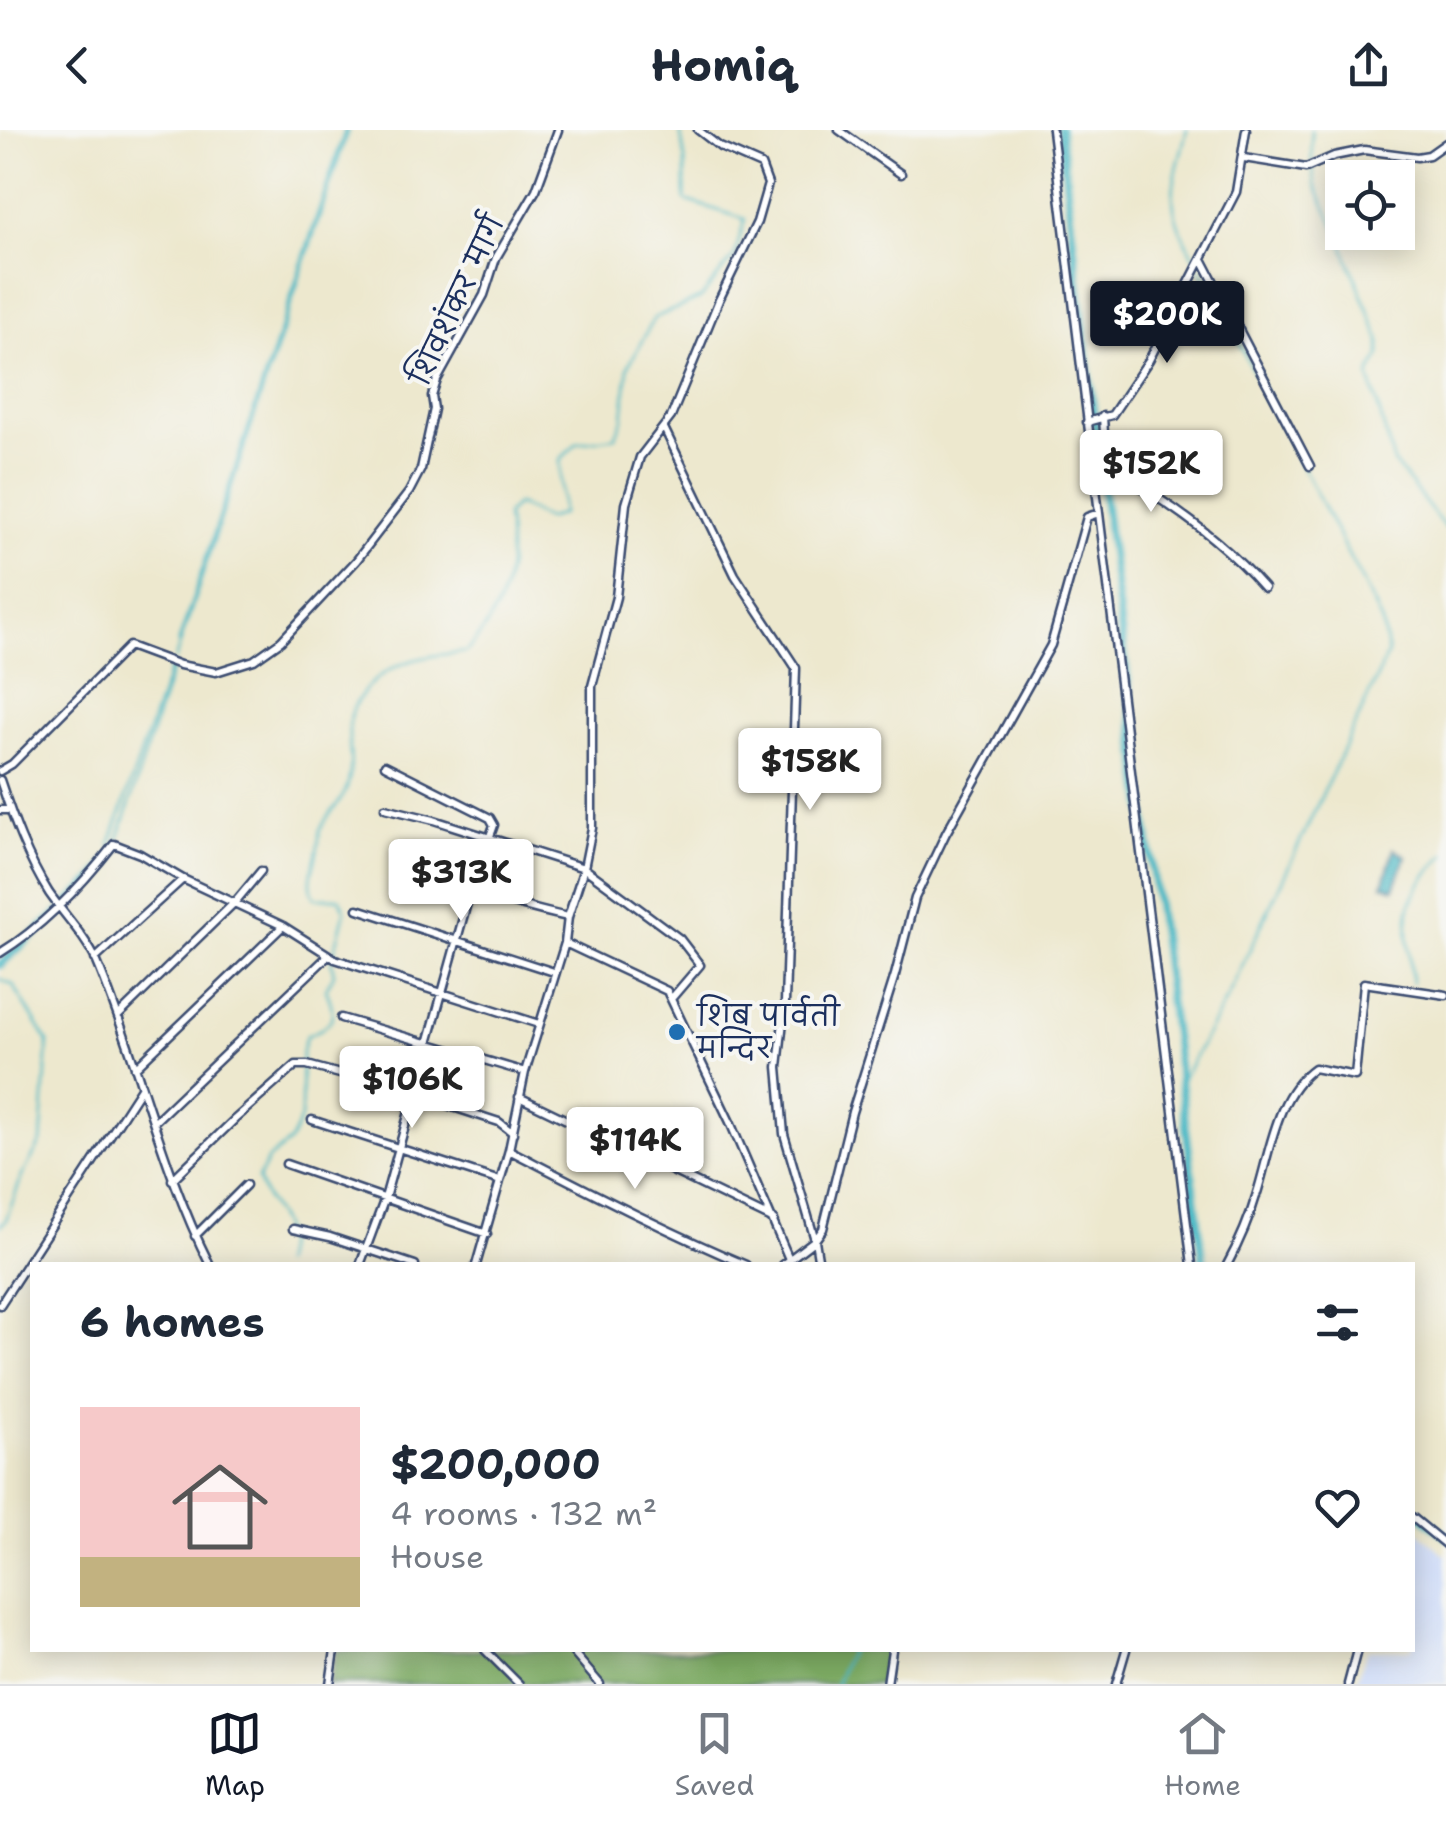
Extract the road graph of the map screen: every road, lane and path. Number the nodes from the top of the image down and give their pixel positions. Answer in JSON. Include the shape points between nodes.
{"nodes":[{"id":1,"x":558,"y":130,"type":"edge"},
{"id":2,"x":698,"y":130,"type":"edge"},
{"id":3,"x":839,"y":130,"type":"edge"},
{"id":4,"x":1052,"y":130,"type":"edge"},
{"id":5,"x":1246,"y":130,"type":"edge"},
{"id":6,"x":1446,"y":143,"type":"edge"},
{"id":7,"x":1244,"y":158,"type":"junction"},
{"id":8,"x":902,"y":174,"type":"dead end"},
{"id":9,"x":1199,"y":263,"type":"junction"},
{"id":10,"x":1095,"y":419,"type":"junction"},
{"id":11,"x":664,"y":428,"type":"junction"},
{"id":12,"x":1310,"y":466,"type":"dead end"},
{"id":13,"x":1099,"y":513,"type":"junction"},
{"id":14,"x":1264,"y":588,"type":"dead end"},
{"id":15,"x":384,"y":764,"type":"dead end"},
{"id":16,"x":0,"y":771,"type":"edge"},
{"id":17,"x":0,"y":780,"type":"edge"},
{"id":18,"x":385,"y":808,"type":"dead end"},
{"id":19,"x":0,"y":810,"type":"edge"},
{"id":20,"x":10,"y":810,"type":"junction"},
{"id":21,"x":490,"y":838,"type":"junction"},
{"id":22,"x":394,"y":868,"type":"dead end"},
{"id":23,"x":584,"y":868,"type":"junction"},
{"id":24,"x":261,"y":871,"type":"dead end"},
{"id":25,"x":184,"y":879,"type":"junction"},
{"id":26,"x":472,"y":888,"type":"junction"},
{"id":27,"x":236,"y":902,"type":"junction"},
{"id":28,"x":58,"y":905,"type":"junction"},
{"id":29,"x":358,"y":909,"type":"dead end"},
{"id":30,"x":568,"y":917,"type":"junction"},
{"id":31,"x":283,"y":926,"type":"junction"},
{"id":32,"x":457,"y":942,"type":"junction"},
{"id":33,"x":565,"y":943,"type":"junction"},
{"id":34,"x":0,"y":953,"type":"edge"},
{"id":35,"x":332,"y":957,"type":"junction"},
{"id":36,"x":95,"y":959,"type":"junction"},
{"id":37,"x":554,"y":972,"type":"junction"},
{"id":38,"x":444,"y":991,"type":"junction"},
{"id":39,"x":1446,"y":995,"type":"edge"},
{"id":40,"x":671,"y":999,"type":"junction"},
{"id":41,"x":118,"y":1016,"type":"junction"},
{"id":42,"x":341,"y":1018,"type":"dead end"},
{"id":43,"x":539,"y":1024,"type":"junction"},
{"id":44,"x":428,"y":1042,"type":"junction"},
{"id":45,"x":135,"y":1068,"type":"junction"},
{"id":46,"x":525,"y":1072,"type":"junction"},
{"id":47,"x":142,"y":1086,"type":"junction"},
{"id":48,"x":413,"y":1094,"type":"junction"},
{"id":49,"x":519,"y":1097,"type":"junction"},
{"id":50,"x":312,"y":1120,"type":"dead end"},
{"id":51,"x":154,"y":1122,"type":"junction"},
{"id":52,"x":513,"y":1133,"type":"junction"},
{"id":53,"x":399,"y":1146,"type":"junction"},
{"id":54,"x":509,"y":1150,"type":"junction"},
{"id":55,"x":286,"y":1164,"type":"dead end"},
{"id":56,"x":172,"y":1180,"type":"junction"},
{"id":57,"x":500,"y":1181,"type":"junction"},
{"id":58,"x":246,"y":1184,"type":"dead end"},
{"id":59,"x":384,"y":1198,"type":"junction"},
{"id":60,"x":774,"y":1220,"type":"junction"},
{"id":61,"x":293,"y":1229,"type":"dead end"},
{"id":62,"x":487,"y":1234,"type":"junction"},
{"id":63,"x":195,"y":1236,"type":"junction"},
{"id":64,"x":814,"y":1240,"type":"junction"},
{"id":65,"x":367,"y":1249,"type":"junction"},
{"id":66,"x":208,"y":1262,"type":"edge"},
{"id":67,"x":361,"y":1262,"type":"edge"},
{"id":68,"x":406,"y":1262,"type":"edge"},
{"id":69,"x":477,"y":1262,"type":"edge"},
{"id":70,"x":739,"y":1262,"type":"edge"},
{"id":71,"x":785,"y":1262,"type":"edge"},
{"id":72,"x":818,"y":1262,"type":"edge"},
{"id":73,"x":1192,"y":1262,"type":"edge"},
{"id":74,"x":1228,"y":1262,"type":"edge"},
{"id":75,"x":0,"y":1305,"type":"edge"},
{"id":76,"x":1415,"y":1519,"type":"edge"},
{"id":77,"x":1446,"y":1545,"type":"edge"},
{"id":78,"x":335,"y":1652,"type":"edge"},
{"id":79,"x":487,"y":1652,"type":"edge"},
{"id":80,"x":573,"y":1652,"type":"edge"},
{"id":81,"x":892,"y":1652,"type":"edge"},
{"id":82,"x":1125,"y":1652,"type":"edge"},
{"id":83,"x":1356,"y":1652,"type":"edge"},
{"id":84,"x":330,"y":1684,"type":"edge"},
{"id":85,"x":518,"y":1684,"type":"edge"},
{"id":86,"x":600,"y":1684,"type":"edge"},
{"id":87,"x":887,"y":1684,"type":"edge"},
{"id":88,"x":1116,"y":1684,"type":"edge"},
{"id":89,"x":1348,"y":1684,"type":"edge"}],
"edges":[{"from":1,"to":16,"type":"street","name":"शिवशंकर मार्ग","via":[[536,190],[437,380],[421,469],[324,599],[268,652],[216,672],[129,646]]},
{"from":2,"to":11,"type":"street","via":[[761,165],[768,184]]},
{"from":3,"to":8,"type":"street"},
{"from":4,"to":10,"type":"street"},
{"from":5,"to":7,"type":"street"},
{"from":6,"to":7,"type":"street","via":[[1429,155],[1364,150],[1306,168]]},
{"from":7,"to":9,"type":"street","via":[[1236,192]]},
{"from":9,"to":10,"type":"street","via":[[1150,360],[1112,414]]},
{"from":9,"to":12,"type":"street"},
{"from":10,"to":13,"type":"street"},
{"from":10,"to":14,"type":"street","via":[[1106,467],[1147,489]]},
{"from":11,"to":23,"type":"street","via":[[640,457],[626,504],[616,597],[592,686],[592,828]]},
{"from":11,"to":64,"type":"street","via":[[736,575],[796,668],[778,1068],[784,1134]]},
{"from":13,"to":64,"type":"street","via":[[1087,517],[1051,645],[915,898],[823,1229]]},
{"from":13,"to":73,"type":"street"},
{"from":15,"to":21,"type":"street","via":[[490,818]]},
{"from":17,"to":20,"type":"street"},
{"from":18,"to":21,"type":"street"},
{"from":19,"to":20,"type":"street"},
{"from":20,"to":28,"type":"street"},
{"from":21,"to":23,"type":"street"},
{"from":21,"to":26,"type":"street"},
{"from":22,"to":26,"type":"street"},
{"from":23,"to":30,"type":"street"},
{"from":23,"to":40,"type":"street","via":[[680,939],[700,964]]},
{"from":24,"to":27,"type":"street"},
{"from":25,"to":27,"type":"street"},
{"from":25,"to":28,"type":"street","via":[[112,845]]},
{"from":25,"to":36,"type":"street"},
{"from":26,"to":30,"type":"street"},
{"from":26,"to":32,"type":"street"},
{"from":27,"to":31,"type":"street"},
{"from":27,"to":41,"type":"street"},
{"from":28,"to":34,"type":"street"},
{"from":28,"to":36,"type":"street"},
{"from":29,"to":32,"type":"street"},
{"from":30,"to":33,"type":"street"},
{"from":31,"to":35,"type":"street"},
{"from":31,"to":45,"type":"street"},
{"from":32,"to":37,"type":"street"},
{"from":32,"to":38,"type":"street"},
{"from":33,"to":37,"type":"street"},
{"from":33,"to":40,"type":"street","via":[[667,991]]},
{"from":35,"to":38,"type":"street"},
{"from":35,"to":51,"type":"street"},
{"from":36,"to":41,"type":"street"},
{"from":37,"to":43,"type":"street"},
{"from":38,"to":43,"type":"street"},
{"from":38,"to":44,"type":"street"},
{"from":39,"to":74,"type":"street","via":[[1364,983],[1355,1076],[1314,1068],[1304,1075],[1274,1130]]},
{"from":40,"to":60,"type":"street"},
{"from":41,"to":45,"type":"street"},
{"from":42,"to":44,"type":"street"},
{"from":43,"to":46,"type":"street"},
{"from":44,"to":46,"type":"street"},
{"from":44,"to":48,"type":"street"},
{"from":45,"to":47,"type":"street"},
{"from":46,"to":49,"type":"street"},
{"from":47,"to":51,"type":"street"},
{"from":47,"to":75,"type":"street"},
{"from":48,"to":52,"type":"street","via":[[499,1122]]},
{"from":48,"to":53,"type":"street"},
{"from":48,"to":56,"type":"street","via":[[296,1066]]},
{"from":49,"to":52,"type":"street"},
{"from":49,"to":60,"type":"street"},
{"from":50,"to":53,"type":"street"},
{"from":51,"to":56,"type":"street"},
{"from":52,"to":54,"type":"street"},
{"from":53,"to":57,"type":"street"},
{"from":53,"to":59,"type":"street"},
{"from":54,"to":57,"type":"street"},
{"from":54,"to":70,"type":"street"},
{"from":55,"to":59,"type":"street"},
{"from":56,"to":63,"type":"street"},
{"from":57,"to":62,"type":"street"},
{"from":58,"to":63,"type":"street"},
{"from":59,"to":62,"type":"street"},
{"from":59,"to":65,"type":"street"},
{"from":60,"to":71,"type":"street"},
{"from":61,"to":65,"type":"street"},
{"from":62,"to":69,"type":"street"},
{"from":63,"to":66,"type":"street"},
{"from":64,"to":71,"type":"street"},
{"from":64,"to":72,"type":"street"},
{"from":65,"to":67,"type":"street"},
{"from":65,"to":68,"type":"street"},
{"from":76,"to":77,"type":"street"},
{"from":78,"to":84,"type":"street"},
{"from":79,"to":85,"type":"street"},
{"from":80,"to":86,"type":"street"},
{"from":81,"to":87,"type":"street"},
{"from":82,"to":88,"type":"street"},
{"from":83,"to":89,"type":"street"}]}
